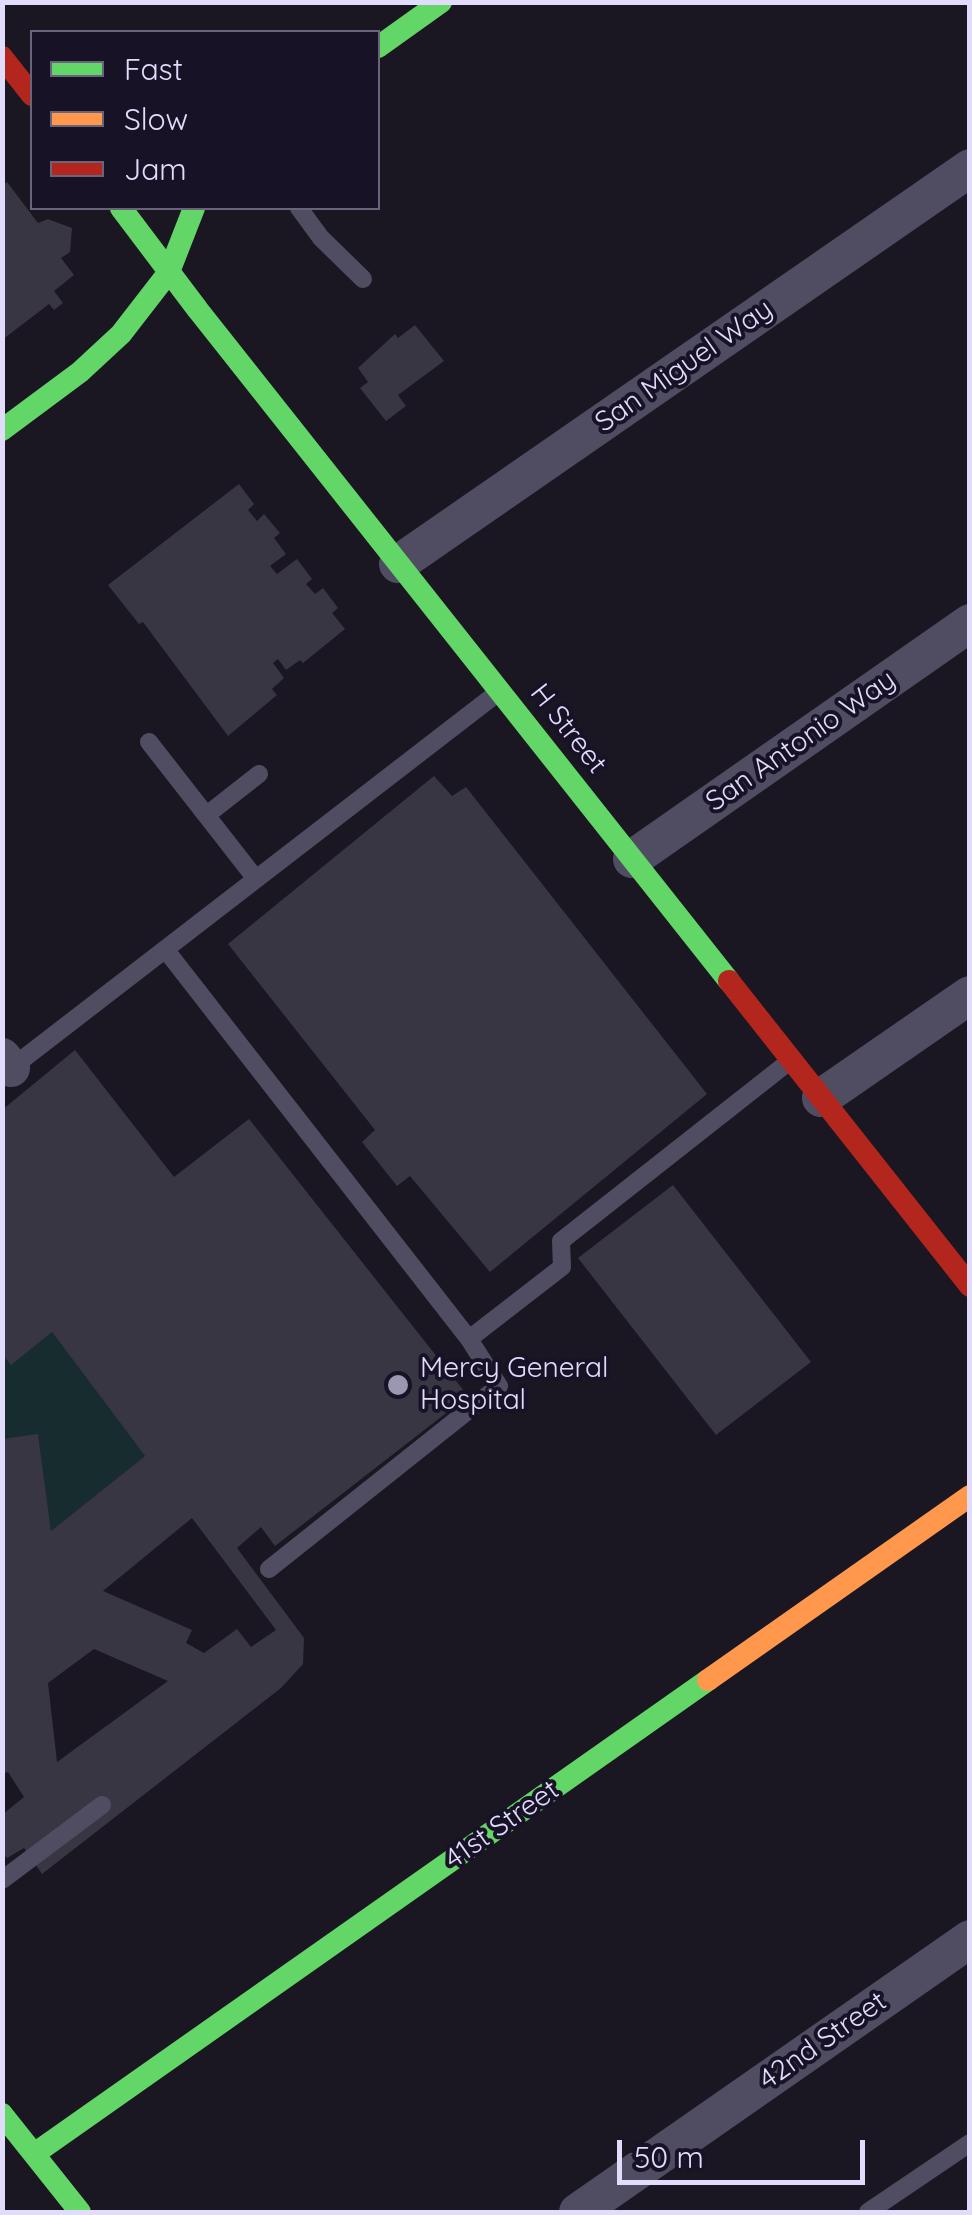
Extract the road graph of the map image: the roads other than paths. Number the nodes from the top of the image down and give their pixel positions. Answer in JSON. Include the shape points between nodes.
{"nodes":[{"id":1,"x":442,"y":2,"type":"edge"},
{"id":2,"x":380,"y":46,"type":"edge"},
{"id":3,"x":2,"y":57,"type":"edge"},
{"id":4,"x":30,"y":92,"type":"edge"},
{"id":5,"x":970,"y":168,"type":"edge"},
{"id":6,"x":122,"y":210,"type":"edge"},
{"id":7,"x":193,"y":210,"type":"edge"},
{"id":8,"x":300,"y":210,"type":"edge"},
{"id":9,"x":169,"y":272,"type":"junction"},
{"id":10,"x":364,"y":279,"type":"dead end"},
{"id":11,"x":2,"y":430,"type":"edge"},
{"id":12,"x":398,"y":564,"type":"junction"},
{"id":13,"x":970,"y":623,"type":"edge"},
{"id":14,"x":500,"y":691,"type":"junction"},
{"id":15,"x":148,"y":742,"type":"dead end"},
{"id":16,"x":259,"y":774,"type":"dead end"},
{"id":17,"x":208,"y":814,"type":"junction"},
{"id":18,"x":632,"y":859,"type":"junction"},
{"id":19,"x":256,"y":879,"type":"junction"},
{"id":20,"x":166,"y":949,"type":"junction"},
{"id":21,"x":970,"y":995,"type":"edge"},
{"id":22,"x":792,"y":1059,"type":"junction"},
{"id":23,"x":5,"y":1067,"type":"edge"},
{"id":24,"x":821,"y":1098,"type":"junction"},
{"id":25,"x":970,"y":1286,"type":"edge"},
{"id":26,"x":469,"y":1339,"type":"junction"},
{"id":27,"x":970,"y":1496,"type":"edge"},
{"id":28,"x":270,"y":1569,"type":"dead end"},
{"id":29,"x":102,"y":1805,"type":"dead end"},
{"id":30,"x":2,"y":1880,"type":"edge"},
{"id":31,"x":970,"y":1939,"type":"edge"},
{"id":32,"x":2,"y":2114,"type":"edge"},
{"id":33,"x":970,"y":2143,"type":"edge"},
{"id":34,"x":34,"y":2154,"type":"junction"},
{"id":35,"x":69,"y":2209,"type":"edge"},
{"id":36,"x":578,"y":2212,"type":"edge"},
{"id":37,"x":868,"y":2212,"type":"edge"}],
"edges":[{"from":1,"to":2,"type":"main road"},
{"from":3,"to":4,"type":"main road"},
{"from":5,"to":12,"type":"street","name":"San Miguel Way"},
{"from":6,"to":9,"type":"main road","name":"H Street"},
{"from":7,"to":9,"type":"main road"},
{"from":8,"to":10,"type":"lane"},
{"from":9,"to":11,"type":"main road","via":[[122,334]]},
{"from":9,"to":12,"type":"main road","name":"H Street"},
{"from":12,"to":14,"type":"main road","name":"H Street"},
{"from":13,"to":18,"type":"street","name":"San Antonio Way"},
{"from":14,"to":18,"type":"main road","name":"H Street"},
{"from":14,"to":19,"type":"lane"},
{"from":15,"to":17,"type":"lane"},
{"from":16,"to":17,"type":"lane"},
{"from":17,"to":19,"type":"lane"},
{"from":18,"to":22,"type":"main road","name":"H Street"},
{"from":19,"to":20,"type":"lane"},
{"from":20,"to":23,"type":"lane"},
{"from":20,"to":26,"type":"lane"},
{"from":21,"to":24,"type":"street"},
{"from":22,"to":24,"type":"main road","name":"H Street"},
{"from":22,"to":26,"type":"lane","via":[[561,1240],[562,1267]]},
{"from":24,"to":25,"type":"main road","name":"H Street"},
{"from":26,"to":28,"type":"lane","via":[[498,1386]]},
{"from":27,"to":34,"type":"main road","name":"41st Street"},
{"from":29,"to":30,"type":"lane"},
{"from":31,"to":36,"type":"street","name":"42nd Street"},
{"from":32,"to":34,"type":"main road"},
{"from":33,"to":37,"type":"lane"},
{"from":34,"to":35,"type":"main road"}]}
